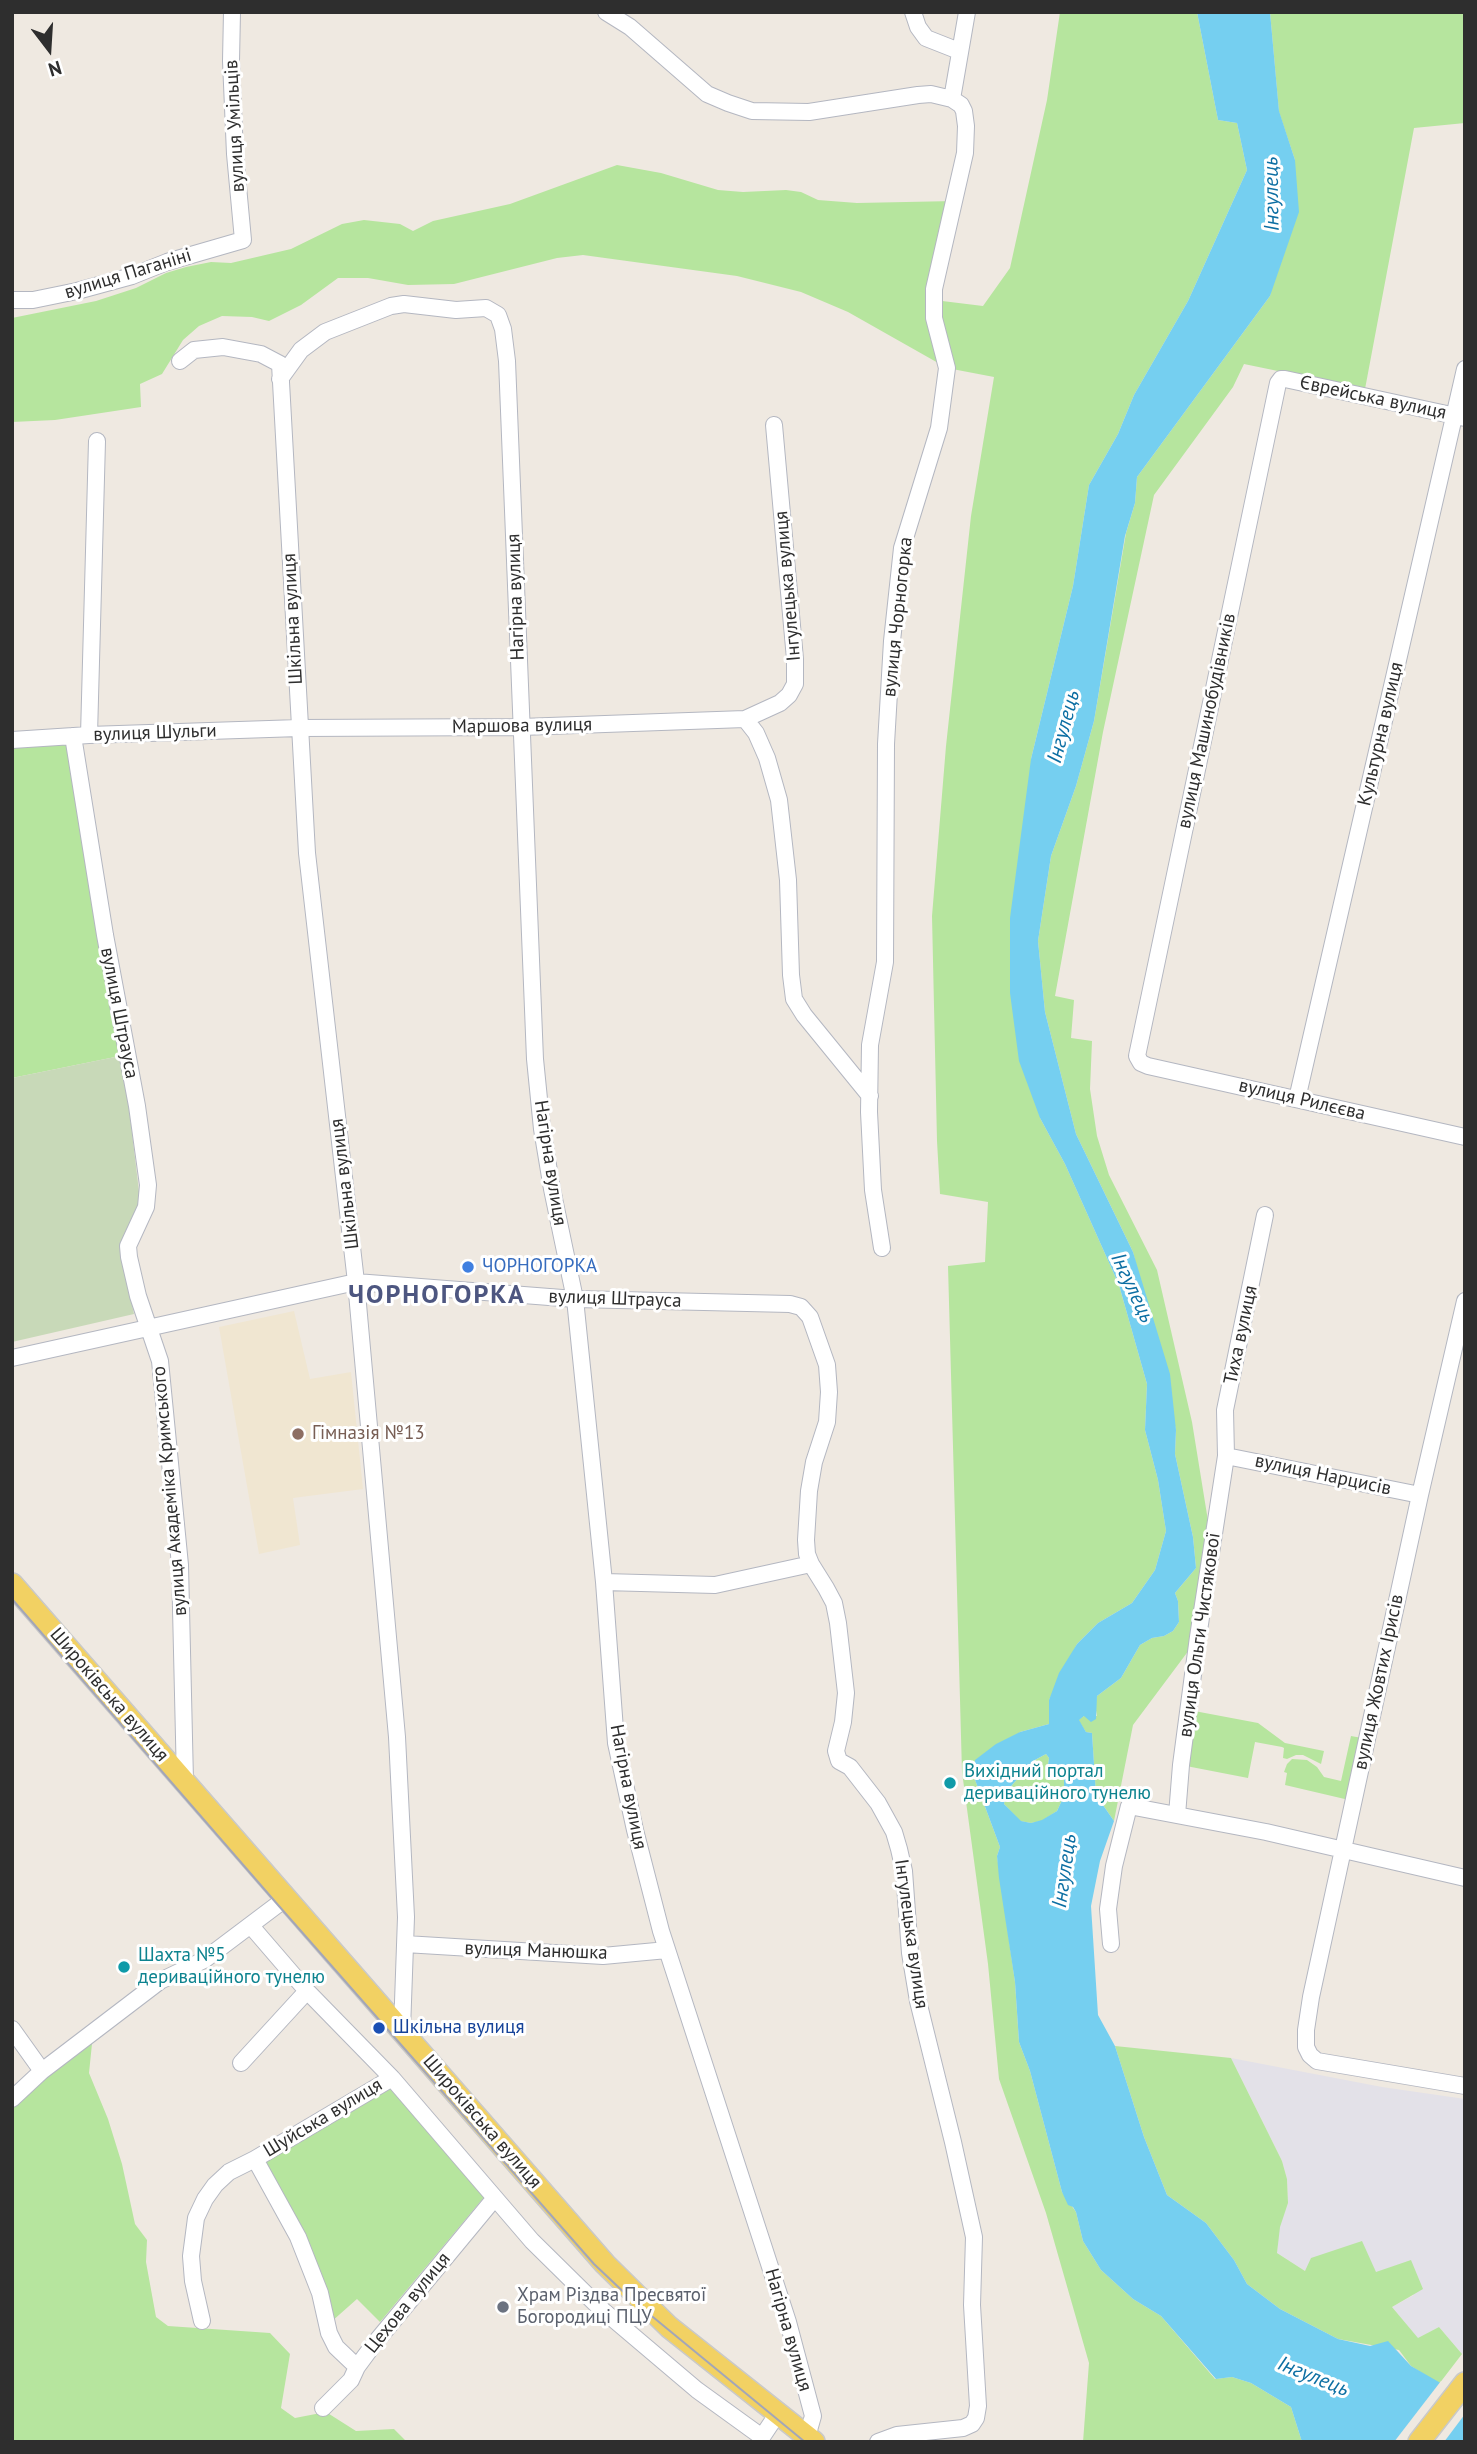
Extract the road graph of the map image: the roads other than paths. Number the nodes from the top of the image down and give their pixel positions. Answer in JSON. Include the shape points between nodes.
{"nodes":[{"id":1,"x":232,"y":12,"type":"edge"},
{"id":2,"x":606,"y":12,"type":"edge"},
{"id":3,"x":913,"y":12,"type":"edge"},
{"id":4,"x":967,"y":12,"type":"edge"},
{"id":5,"x":959,"y":51,"type":"junction"},
{"id":6,"x":952,"y":99,"type":"junction"},
{"id":7,"x":243,"y":240,"type":"joint"},
{"id":8,"x":12,"y":300,"type":"edge"},
{"id":9,"x":180,"y":361,"type":"dead end"},
{"id":10,"x":1465,"y":369,"type":"edge"},
{"id":11,"x":280,"y":372,"type":"junction"},
{"id":12,"x":1281,"y":379,"type":"joint"},
{"id":13,"x":1459,"y":417,"type":"edge"},
{"id":14,"x":774,"y":425,"type":"dead end"},
{"id":15,"x":97,"y":441,"type":"dead end"},
{"id":16,"x":745,"y":719,"type":"junction"},
{"id":17,"x":521,"y":727,"type":"junction"},
{"id":18,"x":299,"y":729,"type":"junction"},
{"id":19,"x":81,"y":735,"type":"junction"},
{"id":20,"x":12,"y":740,"type":"edge"},
{"id":21,"x":1141,"y":1063,"type":"joint"},
{"id":22,"x":1297,"y":1099,"type":"junction"},
{"id":23,"x":869,"y":1104,"type":"junction"},
{"id":24,"x":1465,"y":1136,"type":"edge"},
{"id":25,"x":1265,"y":1215,"type":"dead end"},
{"id":26,"x":882,"y":1248,"type":"dead end"},
{"id":27,"x":356,"y":1282,"type":"junction"},
{"id":28,"x":575,"y":1299,"type":"junction"},
{"id":29,"x":1465,"y":1301,"type":"edge"},
{"id":30,"x":790,"y":1304,"type":"joint"},
{"id":31,"x":150,"y":1327,"type":"junction"},
{"id":32,"x":12,"y":1358,"type":"edge"},
{"id":33,"x":1226,"y":1455,"type":"junction"},
{"id":34,"x":1420,"y":1496,"type":"junction"},
{"id":35,"x":811,"y":1564,"type":"junction"},
{"id":36,"x":604,"y":1582,"type":"junction"},
{"id":37,"x":12,"y":1584,"type":"edge"},
{"id":38,"x":185,"y":1782,"type":"junction"},
{"id":39,"x":1177,"y":1815,"type":"junction"},
{"id":40,"x":1343,"y":1851,"type":"junction"},
{"id":41,"x":1465,"y":1878,"type":"edge"},
{"id":42,"x":285,"y":1899,"type":"junction"},
{"id":43,"x":251,"y":1926,"type":"junction"},
{"id":44,"x":405,"y":1944,"type":"junction"},
{"id":45,"x":1111,"y":1944,"type":"dead end"},
{"id":46,"x":667,"y":1950,"type":"junction"},
{"id":47,"x":307,"y":1991,"type":"junction"},
{"id":48,"x":12,"y":2029,"type":"edge"},
{"id":49,"x":402,"y":2030,"type":"junction"},
{"id":50,"x":12,"y":2043,"type":"edge"},
{"id":51,"x":30,"y":2054,"type":"junction"},
{"id":52,"x":241,"y":2063,"type":"dead end"},
{"id":53,"x":42,"y":2070,"type":"junction"},
{"id":54,"x":392,"y":2078,"type":"junction"},
{"id":55,"x":1465,"y":2086,"type":"edge"},
{"id":56,"x":12,"y":2099,"type":"edge"},
{"id":57,"x":255,"y":2159,"type":"junction"},
{"id":58,"x":494,"y":2199,"type":"junction"},
{"id":59,"x":202,"y":2321,"type":"dead end"},
{"id":60,"x":357,"y":2367,"type":"junction"},
{"id":61,"x":1465,"y":2383,"type":"edge"},
{"id":62,"x":323,"y":2408,"type":"dead end"},
{"id":63,"x":778,"y":2413,"type":"junction"},
{"id":64,"x":811,"y":2439,"type":"edge"},
{"id":65,"x":878,"y":2442,"type":"edge"},
{"id":66,"x":1419,"y":2442,"type":"edge"}],
"edges":[{"from":1,"to":7,"type":"street","name":"вулиця Умільців","via":[[235,154]]},
{"from":2,"to":6,"type":"street","via":[[707,94],[752,111],[809,112],[918,95]]},
{"from":3,"to":5,"type":"street","via":[[926,38]]},
{"from":4,"to":5,"type":"street"},
{"from":5,"to":6,"type":"street"},
{"from":6,"to":23,"type":"street","name":"вулиця Чорногорка","via":[[964,111],[967,138],[934,289],[934,318],[947,368],[939,428],[902,548],[892,641],[886,744],[885,962],[870,1045]]},
{"from":7,"to":8,"type":"street","name":"вулиця Паганіні","via":[[77,291]]},
{"from":9,"to":11,"type":"street","via":[[194,350],[223,347],[261,354]]},
{"from":10,"to":13,"type":"street","name":"Культурна вулиця"},
{"from":11,"to":17,"type":"street","name":"Нагірна вулиця","via":[[325,332],[391,306],[486,308],[498,315],[507,361]]},
{"from":11,"to":18,"type":"street","name":"Шкільна вулиця"},
{"from":12,"to":13,"type":"street","name":"Єврейська вулиця"},
{"from":12,"to":21,"type":"street","name":"вулиця Машинобудівників","via":[[1137,1056]]},
{"from":13,"to":22,"type":"street","name":"Культурна вулиця"},
{"from":14,"to":16,"type":"street","name":"Інгулецька вулиця","via":[[795,684],[780,704]]},
{"from":15,"to":19,"type":"street","name":"вулиця Штрауса"},
{"from":16,"to":17,"type":"street","name":"Маршова вулиця"},
{"from":16,"to":23,"type":"street","via":[[767,758],[779,800],[794,999]]},
{"from":17,"to":18,"type":"street","name":"Маршова вулиця"},
{"from":17,"to":28,"type":"street","name":"Нагірна вулиця","via":[[535,1059],[552,1189]]},
{"from":18,"to":19,"type":"street","name":"вулиця Шульги"},
{"from":18,"to":27,"type":"street","name":"Шкільна вулиця","via":[[307,853]]},
{"from":19,"to":20,"type":"street","name":"вулиця Шульги"},
{"from":19,"to":31,"type":"street","name":"вулиця Штрауса","via":[[105,935],[148,1185],[146,1207],[128,1246]]},
{"from":21,"to":22,"type":"street","name":"вулиця Рилєєва"},
{"from":22,"to":24,"type":"street","name":"вулиця Рилєєва"},
{"from":23,"to":26,"type":"street","name":"вулиця Чорногорка","via":[[873,1190]]},
{"from":25,"to":33,"type":"street","name":"Тиха вулиця","via":[[1225,1410]]},
{"from":27,"to":28,"type":"street","name":"вулиця Штрауса"},
{"from":27,"to":31,"type":"street","name":"вулиця Штрауса"},
{"from":27,"to":44,"type":"street","name":"Шкільна вулиця","via":[[397,1737]]},
{"from":28,"to":30,"type":"street","name":"вулиця Штрауса"},
{"from":28,"to":36,"type":"street","name":"Нагірна вулиця"},
{"from":29,"to":34,"type":"street","name":"вулиця Жовтих Ірисів"},
{"from":30,"to":35,"type":"street","name":"Інгулецька вулиця","via":[[801,1307],[814,1323],[829,1381],[827,1422],[809,1491],[806,1540]]},
{"from":31,"to":32,"type":"street","name":"вулиця Штрауса"},
{"from":31,"to":38,"type":"street","name":"вулиця Академіка Кримського","via":[[160,1361],[180,1564]]},
{"from":33,"to":34,"type":"street","name":"вулиця Нарцисів"},
{"from":33,"to":39,"type":"street","name":"вулиця Ольги Чистякової"},
{"from":34,"to":40,"type":"street","name":"вулиця Жовтих Ірисів"},
{"from":35,"to":36,"type":"street","via":[[715,1585]]},
{"from":35,"to":65,"type":"street","name":"Інгулецька вулиця","via":[[834,1603],[843,1658],[846,1693],[836,1751],[839,1761],[850,1767],[878,1802],[899,1849],[918,2001],[974,2237],[976,2418],[963,2428],[897,2435]]},
{"from":36,"to":46,"type":"street","name":"Нагірна вулиця","via":[[616,1742]]},
{"from":37,"to":38,"type":"main road","name":"Широківська вулиця"},
{"from":38,"to":42,"type":"main road","name":"Широківська вулиця"},
{"from":39,"to":40,"type":"street"},
{"from":39,"to":45,"type":"street","via":[[1129,1806],[1108,1909]]},
{"from":40,"to":41,"type":"street"},
{"from":40,"to":55,"type":"street","name":"вулиця Жовтих Ірисів","via":[[1311,1997],[1306,2030],[1310,2055],[1317,2061]]},
{"from":42,"to":43,"type":"street"},
{"from":42,"to":49,"type":"main road","name":"Широківська вулиця"},
{"from":43,"to":47,"type":"street"},
{"from":43,"to":53,"type":"street","via":[[204,1960],[160,1981]]},
{"from":44,"to":46,"type":"street","name":"вулиця Манюшка","via":[[603,1955]]},
{"from":44,"to":49,"type":"street","name":"Шкільна вулиця"},
{"from":46,"to":64,"type":"street","name":"Нагірна вулиця","via":[[788,2322],[813,2416]]},
{"from":47,"to":52,"type":"street"},
{"from":47,"to":54,"type":"street"},
{"from":48,"to":51,"type":"street"},
{"from":49,"to":63,"type":"main road","name":"Широківська вулиця","via":[[613,2272],[670,2327]]},
{"from":50,"to":51,"type":"street"},
{"from":51,"to":53,"type":"street"},
{"from":53,"to":56,"type":"street"},
{"from":54,"to":57,"type":"street","name":"Шуйська вулиця"},
{"from":54,"to":58,"type":"street"},
{"from":57,"to":59,"type":"street","name":"Шуйська вулиця","via":[[215,2185],[196,2218],[191,2256]]},
{"from":57,"to":60,"type":"street","name":"Шуйська вулиця","via":[[298,2237],[336,2347]]},
{"from":58,"to":60,"type":"street","name":"Цехова вулиця"},
{"from":58,"to":63,"type":"street","via":[[599,2307],[697,2390],[762,2437]]},
{"from":60,"to":62,"type":"street","name":"Цехова вулиця"},
{"from":61,"to":66,"type":"main road"},
{"from":63,"to":64,"type":"main road","name":"Широківська вулиця"}]}
